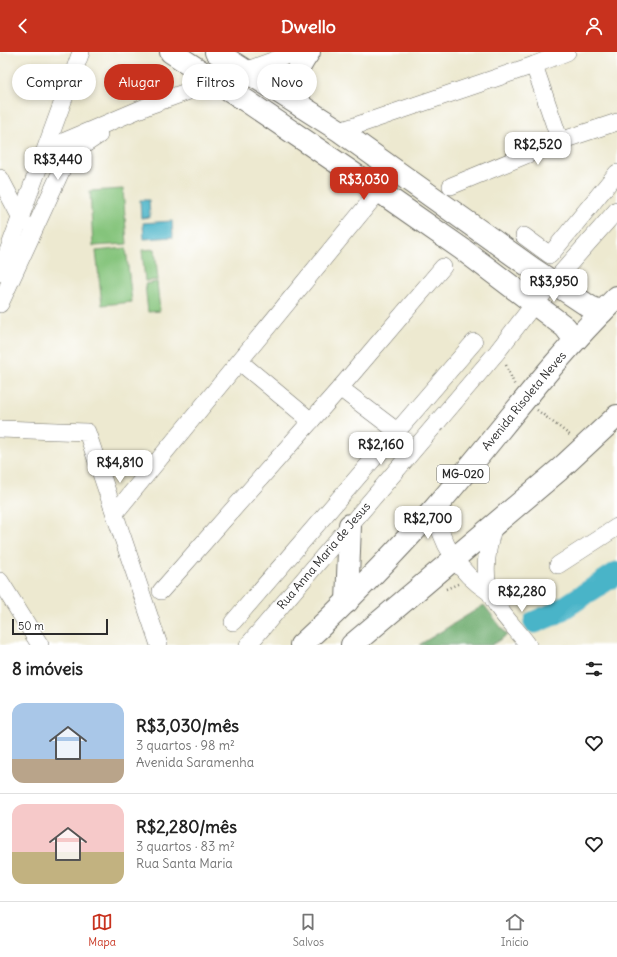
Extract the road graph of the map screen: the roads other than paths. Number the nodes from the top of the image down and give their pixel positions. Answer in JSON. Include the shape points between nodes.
{"nodes":[{"id":1,"x":81,"y":52,"type":"edge"},
{"id":2,"x":171,"y":52,"type":"edge"},
{"id":3,"x":216,"y":52,"type":"edge"},
{"id":4,"x":297,"y":52,"type":"edge"},
{"id":5,"x":309,"y":52,"type":"edge"},
{"id":6,"x":566,"y":52,"type":"edge"},
{"id":7,"x":190,"y":64,"type":"edge"},
{"id":8,"x":234,"y":64,"type":"edge"},
{"id":9,"x":534,"y":65,"type":"junction"},
{"id":10,"x":249,"y":69,"type":"edge"},
{"id":11,"x":249,"y":74,"type":"edge"},
{"id":12,"x":182,"y":93,"type":"edge"},
{"id":13,"x":244,"y":100,"type":"edge"},
{"id":14,"x":150,"y":105,"type":"junction"},
{"id":15,"x":301,"y":106,"type":"junction"},
{"id":16,"x":617,"y":122,"type":"edge"},
{"id":17,"x":340,"y":131,"type":"junction"},
{"id":18,"x":560,"y":141,"type":"junction"},
{"id":19,"x":44,"y":155,"type":"junction"},
{"id":20,"x":617,"y":174,"type":"edge"},
{"id":21,"x":0,"y":178,"type":"edge"},
{"id":22,"x":451,"y":186,"type":"dead end"},
{"id":23,"x":379,"y":191,"type":"junction"},
{"id":24,"x":44,"y":207,"type":"junction"},
{"id":25,"x":617,"y":210,"type":"edge"},
{"id":26,"x":21,"y":215,"type":"junction"},
{"id":27,"x":524,"y":236,"type":"dead end"},
{"id":28,"x":25,"y":248,"type":"junction"},
{"id":29,"x":443,"y":267,"type":"dead end"},
{"id":30,"x":0,"y":273,"type":"edge"},
{"id":31,"x":553,"y":283,"type":"junction"},
{"id":32,"x":617,"y":297,"type":"edge"},
{"id":33,"x":0,"y":304,"type":"edge"},
{"id":34,"x":534,"y":304,"type":"junction"},
{"id":35,"x":609,"y":311,"type":"edge"},
{"id":36,"x":574,"y":340,"type":"junction"},
{"id":37,"x":474,"y":342,"type":"dead end"},
{"id":38,"x":240,"y":362,"type":"junction"},
{"id":39,"x":340,"y":388,"type":"junction"},
{"id":40,"x":617,"y":416,"type":"edge"},
{"id":41,"x":311,"y":421,"type":"junction"},
{"id":42,"x":0,"y":429,"type":"edge"},
{"id":43,"x":398,"y":432,"type":"junction"},
{"id":44,"x":435,"y":508,"type":"junction"},
{"id":45,"x":115,"y":513,"type":"junction"},
{"id":46,"x":350,"y":525,"type":"junction"},
{"id":47,"x":494,"y":525,"type":"junction"},
{"id":48,"x":617,"y":526,"type":"edge"},
{"id":49,"x":455,"y":559,"type":"junction"},
{"id":50,"x":558,"y":565,"type":"dead end"},
{"id":51,"x":0,"y":581,"type":"edge"},
{"id":52,"x":160,"y":591,"type":"dead end"},
{"id":53,"x":492,"y":597,"type":"junction"},
{"id":54,"x":347,"y":602,"type":"junction"},
{"id":55,"x":233,"y":622,"type":"dead end"},
{"id":56,"x":527,"y":644,"type":"edge"},
{"id":57,"x":40,"y":645,"type":"edge"},
{"id":58,"x":159,"y":645,"type":"edge"},
{"id":59,"x":248,"y":645,"type":"edge"},
{"id":60,"x":301,"y":645,"type":"edge"},
{"id":61,"x":352,"y":645,"type":"edge"}],
"edges":[{"from":1,"to":19,"type":"street"},
{"from":2,"to":7,"type":"main road"},
{"from":3,"to":8,"type":"main road"},
{"from":4,"to":10,"type":"street"},
{"from":5,"to":15,"type":"main road","via":[[298,68],[294,86]]},
{"from":6,"to":9,"type":"street"},
{"from":9,"to":17,"type":"street"},
{"from":9,"to":18,"type":"street"},
{"from":11,"to":15,"type":"main road"},
{"from":12,"to":14,"type":"street"},
{"from":13,"to":23,"type":"main road"},
{"from":14,"to":19,"type":"street","via":[[65,141]]},
{"from":14,"to":24,"type":"street","via":[[81,146],[63,167]]},
{"from":15,"to":17,"type":"main road"},
{"from":16,"to":18,"type":"street"},
{"from":17,"to":31,"type":"main road"},
{"from":18,"to":22,"type":"street"},
{"from":19,"to":24,"type":"street"},
{"from":19,"to":26,"type":"street"},
{"from":20,"to":27,"type":"street","via":[[550,255]]},
{"from":21,"to":26,"type":"street"},
{"from":23,"to":34,"type":"main road","via":[[462,249]]},
{"from":23,"to":38,"type":"street"},
{"from":24,"to":28,"type":"street"},
{"from":25,"to":31,"type":"street","name":"Rua Anna Maria de Jesus"},
{"from":26,"to":28,"type":"street","via":[[25,228]]},
{"from":26,"to":30,"type":"street"},
{"from":28,"to":33,"type":"street"},
{"from":29,"to":39,"type":"street"},
{"from":31,"to":34,"type":"street","name":"Rua Anna Maria de Jesus"},
{"from":31,"to":35,"type":"main road","via":[[590,308]]},
{"from":32,"to":35,"type":"main road","name":"Avenida Risoleta Neves","number":"MG-020"},
{"from":34,"to":36,"type":"main road","via":[[565,327]]},
{"from":34,"to":46,"type":"street","name":"Rua Anna Maria de Jesus","via":[[498,352]]},
{"from":35,"to":36,"type":"main road","name":"Avenida Risoleta Neves","number":"MG-020"},
{"from":36,"to":44,"type":"main road","name":"Avenida Risoleta Neves","number":"MG-020"},
{"from":37,"to":43,"type":"street"},
{"from":38,"to":41,"type":"street"},
{"from":38,"to":45,"type":"street"},
{"from":39,"to":41,"type":"street"},
{"from":39,"to":43,"type":"street"},
{"from":40,"to":47,"type":"main road"},
{"from":41,"to":52,"type":"street"},
{"from":42,"to":45,"type":"street","via":[[87,432]]},
{"from":43,"to":55,"type":"street"},
{"from":44,"to":49,"type":"street","via":[[441,535]]},
{"from":44,"to":54,"type":"main road","name":"Avenida Risoleta Neves","number":"MG-020"},
{"from":45,"to":58,"type":"street"},
{"from":46,"to":54,"type":"main road"},
{"from":46,"to":59,"type":"street","name":"Rua Anna Maria de Jesus"},
{"from":47,"to":49,"type":"main road"},
{"from":47,"to":53,"type":"street","via":[[487,556],[487,575]]},
{"from":48,"to":50,"type":"street"},
{"from":49,"to":53,"type":"street"},
{"from":49,"to":61,"type":"main road"},
{"from":51,"to":57,"type":"street"},
{"from":53,"to":56,"type":"street"},
{"from":54,"to":60,"type":"main road","name":"Avenida Risoleta Neves","number":"MG-020"}]}
